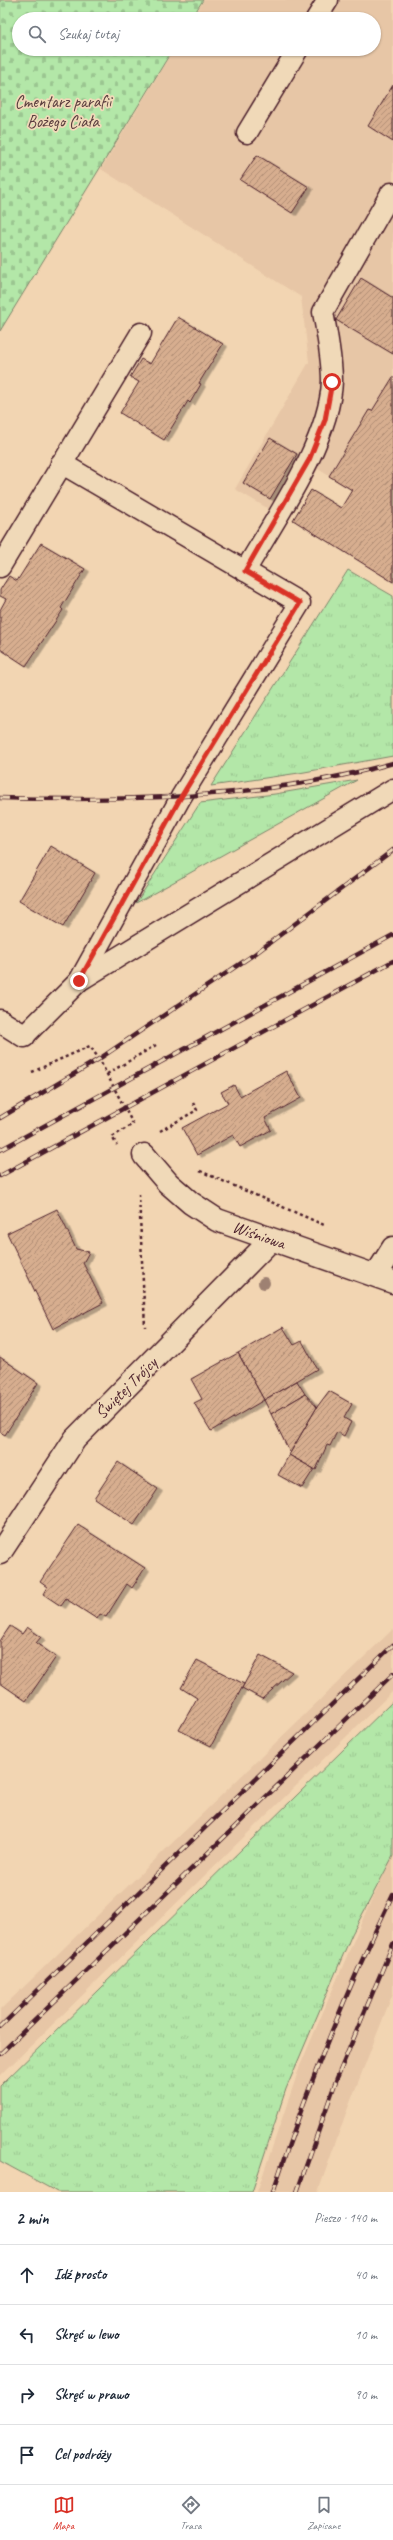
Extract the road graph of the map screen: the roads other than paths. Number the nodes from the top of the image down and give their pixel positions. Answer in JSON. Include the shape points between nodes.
{"nodes":[{"id":1,"x":328,"y":0,"type":"edge"},
{"id":2,"x":320,"y":12,"type":"edge"},
{"id":3,"x":294,"y":56,"type":"edge"},
{"id":4,"x":247,"y":133,"type":"dead end"},
{"id":5,"x":393,"y":194,"type":"edge"},
{"id":6,"x":141,"y":333,"type":"dead end"},
{"id":7,"x":61,"y":463,"type":"junction"},
{"id":8,"x":0,"y":568,"type":"edge"},
{"id":9,"x":245,"y":571,"type":"junction"},
{"id":10,"x":393,"y":789,"type":"edge"},
{"id":11,"x":79,"y":981,"type":"junction"},
{"id":12,"x":0,"y":1021,"type":"edge"},
{"id":13,"x":24,"y":1036,"type":"joint"},
{"id":14,"x":144,"y":1155,"type":"dead end"},
{"id":15,"x":271,"y":1240,"type":"junction"},
{"id":16,"x":393,"y":1248,"type":"edge"},
{"id":17,"x":385,"y":1279,"type":"edge"},
{"id":18,"x":0,"y":1553,"type":"edge"}],
"edges":[{"from":1,"to":2,"type":"lane"},
{"from":3,"to":4,"type":"lane"},
{"from":5,"to":9,"type":"lane","via":[[391,193],[322,312],[332,382],[325,420],[309,460]]},
{"from":6,"to":7,"type":"lane"},
{"from":7,"to":8,"type":"lane"},
{"from":7,"to":9,"type":"lane"},
{"from":9,"to":11,"type":"lane","via":[[300,603],[181,797]]},
{"from":10,"to":11,"type":"lane"},
{"from":11,"to":13,"type":"lane"},
{"from":12,"to":13,"type":"street"},
{"from":14,"to":15,"type":"street","name":"Wiśniowa","via":[[168,1183],[191,1203],[217,1220]]},
{"from":15,"to":17,"type":"street","name":"Wiśniowa"},
{"from":15,"to":18,"type":"street","name":"Świętej Trójcy","via":[[75,1439]]},
{"from":16,"to":17,"type":"street"}]}
